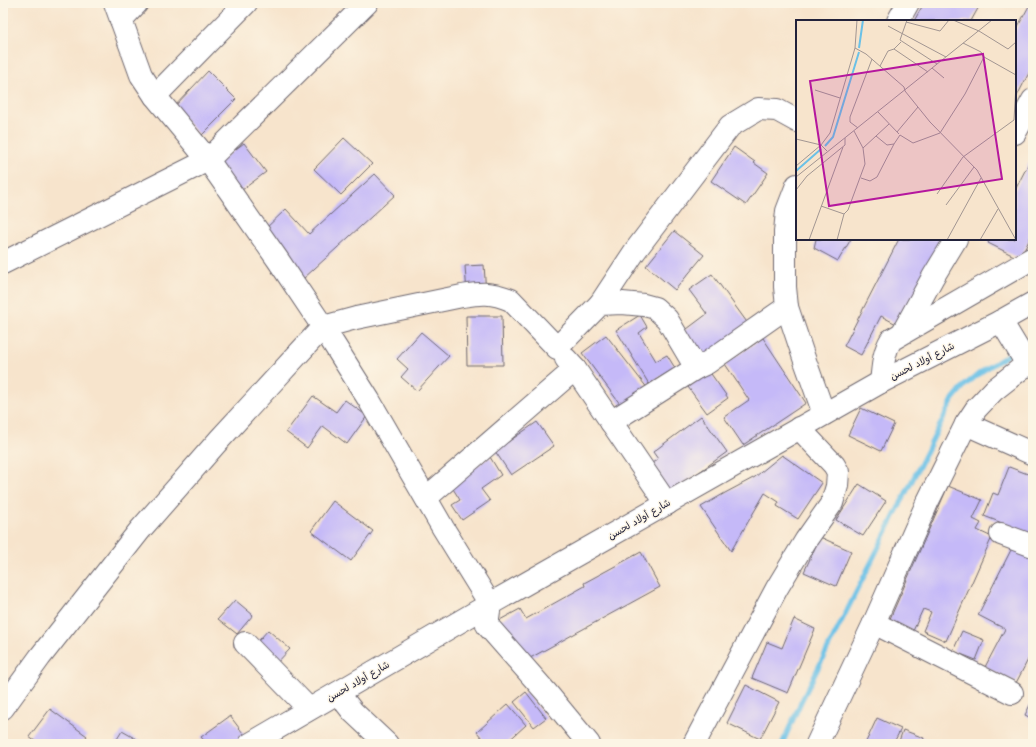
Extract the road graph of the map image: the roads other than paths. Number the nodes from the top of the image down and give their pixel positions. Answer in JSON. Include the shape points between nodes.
{"nodes":[{"id":1,"x":137,"y":3,"type":"edge"},
{"id":2,"x":246,"y":3,"type":"edge"},
{"id":3,"x":367,"y":3,"type":"edge"},
{"id":4,"x":908,"y":3,"type":"edge"},
{"id":5,"x":118,"y":12,"type":"edge"},
{"id":6,"x":899,"y":20,"type":"edge"},
{"id":7,"x":155,"y":96,"type":"junction"},
{"id":8,"x":1033,"y":100,"type":"edge"},
{"id":9,"x":796,"y":120,"type":"edge"},
{"id":10,"x":1016,"y":131,"type":"edge"},
{"id":11,"x":208,"y":160,"type":"junction"},
{"id":12,"x":796,"y":188,"type":"edge"},
{"id":13,"x":955,"y":240,"type":"edge"},
{"id":14,"x":1033,"y":258,"type":"edge"},
{"id":15,"x":3,"y":263,"type":"edge"},
{"id":16,"x":1033,"y":302,"type":"edge"},
{"id":17,"x":600,"y":304,"type":"junction"},
{"id":18,"x":787,"y":307,"type":"junction"},
{"id":19,"x":1001,"y":321,"type":"junction"},
{"id":20,"x":323,"y":327,"type":"junction"},
{"id":21,"x":903,"y":332,"type":"junction"},
{"id":22,"x":557,"y":348,"type":"junction"},
{"id":23,"x":1026,"y":358,"type":"edge"},
{"id":24,"x":696,"y":368,"type":"junction"},
{"id":25,"x":574,"y":369,"type":"junction"},
{"id":26,"x":882,"y":382,"type":"junction"},
{"id":27,"x":824,"y":414,"type":"junction"},
{"id":28,"x":611,"y":422,"type":"junction"},
{"id":29,"x":966,"y":424,"type":"junction"},
{"id":30,"x":799,"y":428,"type":"junction"},
{"id":31,"x":1033,"y":454,"type":"edge"},
{"id":32,"x":426,"y":498,"type":"junction"},
{"id":33,"x":667,"y":504,"type":"junction"},
{"id":34,"x":1001,"y":534,"type":"dead end"},
{"id":35,"x":1033,"y":546,"type":"edge"},
{"id":36,"x":490,"y":604,"type":"junction"},
{"id":37,"x":874,"y":623,"type":"junction"},
{"id":38,"x":245,"y":644,"type":"dead end"},
{"id":39,"x":338,"y":692,"type":"junction"},
{"id":40,"x":1012,"y":693,"type":"dead end"},
{"id":41,"x":3,"y":708,"type":"edge"},
{"id":42,"x":309,"y":709,"type":"junction"},
{"id":43,"x":281,"y":737,"type":"edge"},
{"id":44,"x":250,"y":744,"type":"edge"},
{"id":45,"x":387,"y":744,"type":"edge"},
{"id":46,"x":589,"y":744,"type":"edge"},
{"id":47,"x":694,"y":744,"type":"edge"},
{"id":48,"x":816,"y":744,"type":"edge"}],
"edges":[{"from":1,"to":5,"type":"street"},
{"from":2,"to":7,"type":"street"},
{"from":3,"to":11,"type":"street"},
{"from":4,"to":6,"type":"street"},
{"from":5,"to":7,"type":"street","via":[[141,75]]},
{"from":7,"to":11,"type":"street"},
{"from":8,"to":10,"type":"street"},
{"from":9,"to":17,"type":"street","via":[[777,110],[758,109],[730,126],[635,251]]},
{"from":11,"to":15,"type":"street"},
{"from":11,"to":20,"type":"street"},
{"from":12,"to":18,"type":"street","via":[[787,211],[785,232]]},
{"from":13,"to":21,"type":"street"},
{"from":14,"to":21,"type":"street"},
{"from":16,"to":19,"type":"street","name":"شارع أولاد لحسن"},
{"from":17,"to":22,"type":"street"},
{"from":17,"to":24,"type":"street","via":[[622,303],[655,308],[667,319]]},
{"from":18,"to":24,"type":"street"},
{"from":18,"to":27,"type":"street"},
{"from":19,"to":23,"type":"street"},
{"from":19,"to":26,"type":"street","name":"شارع أولاد لحسن"},
{"from":20,"to":22,"type":"street","via":[[462,296],[489,293],[511,300]]},
{"from":20,"to":32,"type":"street"},
{"from":20,"to":41,"type":"street","via":[[140,530]]},
{"from":21,"to":26,"type":"street","via":[[891,340],[887,347]]},
{"from":22,"to":25,"type":"street"},
{"from":23,"to":29,"type":"street","via":[[994,390]]},
{"from":24,"to":28,"type":"street"},
{"from":25,"to":28,"type":"street"},
{"from":25,"to":32,"type":"street"},
{"from":26,"to":27,"type":"street","name":"شارع أولاد لحسن"},
{"from":27,"to":30,"type":"street","name":"شارع أولاد لحسن"},
{"from":28,"to":33,"type":"street"},
{"from":29,"to":31,"type":"street"},
{"from":29,"to":37,"type":"street"},
{"from":30,"to":33,"type":"street","name":"شارع أولاد لحسن"},
{"from":30,"to":47,"type":"street","via":[[838,472],[832,503],[777,588]]},
{"from":32,"to":36,"type":"street"},
{"from":33,"to":36,"type":"street","name":"شارع أولاد لحسن"},
{"from":34,"to":35,"type":"street"},
{"from":36,"to":39,"type":"street","name":"شارع أولاد لحسن"},
{"from":36,"to":46,"type":"street","via":[[488,625]]},
{"from":37,"to":40,"type":"street"},
{"from":37,"to":48,"type":"street"},
{"from":38,"to":42,"type":"street"},
{"from":39,"to":42,"type":"street","name":"شارع أولاد لحسن"},
{"from":39,"to":45,"type":"street","via":[[353,712]]},
{"from":42,"to":43,"type":"street","name":"شارع أولاد لحسن"},
{"from":43,"to":44,"type":"street","name":"شارع أولاد لحسن"}]}
